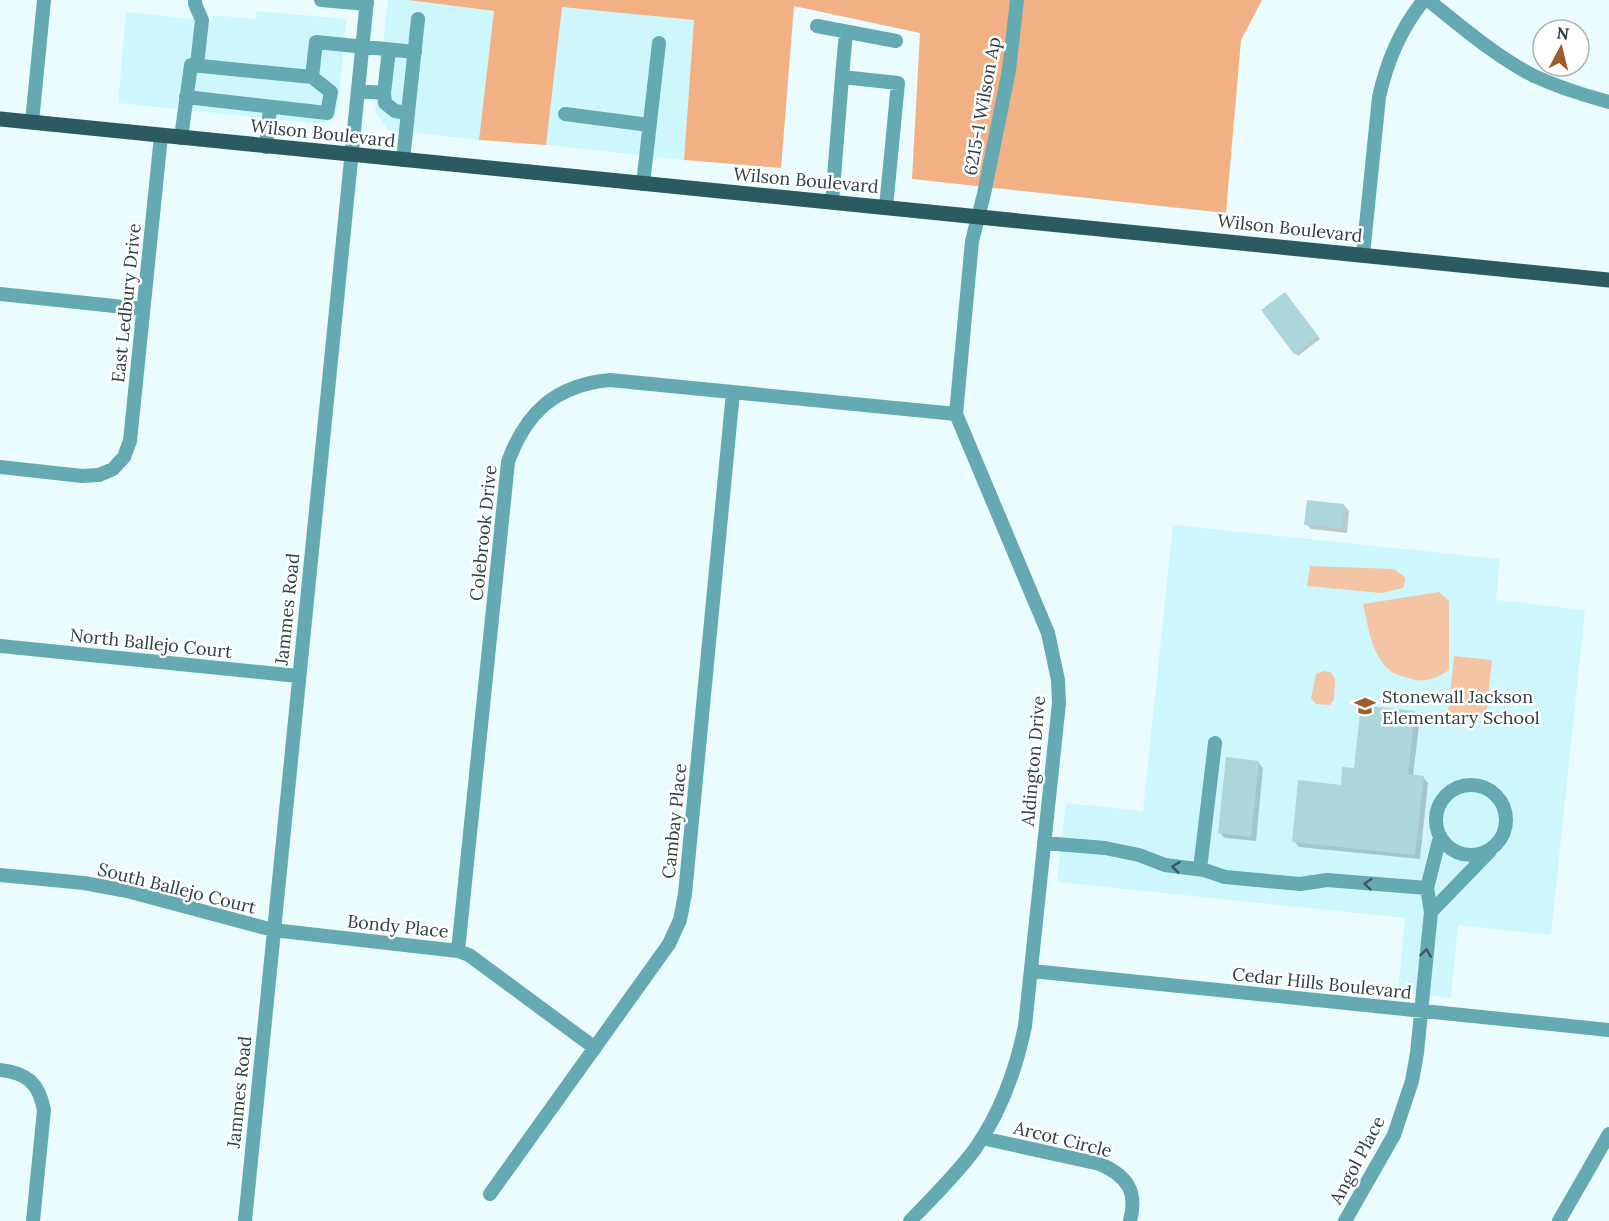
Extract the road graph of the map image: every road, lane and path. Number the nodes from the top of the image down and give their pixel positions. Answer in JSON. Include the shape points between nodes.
{"nodes":[{"id":1,"x":44,"y":0,"type":"edge"},
{"id":2,"x":195,"y":0,"type":"edge"},
{"id":3,"x":321,"y":0,"type":"edge"},
{"id":4,"x":1017,"y":0,"type":"edge"},
{"id":5,"x":1426,"y":0,"type":"edge"},
{"id":6,"x":367,"y":2,"type":"edge"},
{"id":7,"x":418,"y":19,"type":"dead end"},
{"id":8,"x":817,"y":26,"type":"dead end"},
{"id":9,"x":846,"y":32,"type":"junction"},
{"id":10,"x":896,"y":41,"type":"dead end"},
{"id":11,"x":659,"y":43,"type":"dead end"},
{"id":12,"x":363,"y":47,"type":"junction"},
{"id":13,"x":389,"y":50,"type":"junction"},
{"id":14,"x":415,"y":52,"type":"junction"},
{"id":15,"x":197,"y":65,"type":"junction"},
{"id":16,"x":312,"y":77,"type":"junction"},
{"id":17,"x":842,"y":77,"type":"junction"},
{"id":18,"x":384,"y":93,"type":"junction"},
{"id":19,"x":358,"y":96,"type":"junction"},
{"id":20,"x":186,"y":98,"type":"junction"},
{"id":21,"x":330,"y":98,"type":"junction"},
{"id":22,"x":1609,"y":102,"type":"edge"},
{"id":23,"x":270,"y":108,"type":"junction"},
{"id":24,"x":408,"y":113,"type":"junction"},
{"id":25,"x":565,"y":114,"type":"dead end"},
{"id":26,"x":0,"y":119,"type":"edge"},
{"id":27,"x":32,"y":122,"type":"junction"},
{"id":28,"x":650,"y":125,"type":"junction"},
{"id":29,"x":161,"y":136,"type":"junction"},
{"id":30,"x":181,"y":138,"type":"junction"},
{"id":31,"x":266,"y":147,"type":"junction"},
{"id":32,"x":352,"y":155,"type":"junction"},
{"id":33,"x":403,"y":160,"type":"junction"},
{"id":34,"x":643,"y":184,"type":"junction"},
{"id":35,"x":832,"y":202,"type":"junction"},
{"id":36,"x":886,"y":207,"type":"junction"},
{"id":37,"x":979,"y":217,"type":"junction"},
{"id":38,"x":1363,"y":255,"type":"junction"},
{"id":39,"x":1609,"y":280,"type":"edge"},
{"id":40,"x":0,"y":294,"type":"edge"},
{"id":41,"x":143,"y":309,"type":"junction"},
{"id":42,"x":734,"y":392,"type":"junction"},
{"id":43,"x":956,"y":414,"type":"junction"},
{"id":44,"x":0,"y":467,"type":"edge"},
{"id":45,"x":0,"y":646,"type":"edge"},
{"id":46,"x":298,"y":676,"type":"junction"},
{"id":47,"x":1215,"y":743,"type":"dead end"},
{"id":48,"x":1440,"y":837,"type":"junction"},
{"id":49,"x":1044,"y":843,"type":"junction"},
{"id":50,"x":1493,"y":848,"type":"junction"},
{"id":51,"x":1200,"y":869,"type":"junction"},
{"id":52,"x":0,"y":875,"type":"edge"},
{"id":53,"x":1427,"y":888,"type":"junction"},
{"id":54,"x":1431,"y":912,"type":"junction"},
{"id":55,"x":273,"y":930,"type":"junction"},
{"id":56,"x":458,"y":951,"type":"junction"},
{"id":57,"x":1032,"y":971,"type":"junction"},
{"id":58,"x":1419,"y":1011,"type":"junction"},
{"id":59,"x":1609,"y":1030,"type":"edge"},
{"id":60,"x":596,"y":1048,"type":"junction"},
{"id":61,"x":0,"y":1070,"type":"edge"},
{"id":62,"x":1609,"y":1134,"type":"edge"},
{"id":63,"x":982,"y":1138,"type":"junction"},
{"id":64,"x":490,"y":1194,"type":"dead end"},
{"id":65,"x":33,"y":1221,"type":"edge"},
{"id":66,"x":245,"y":1221,"type":"edge"},
{"id":67,"x":910,"y":1221,"type":"edge"},
{"id":68,"x":1130,"y":1221,"type":"edge"},
{"id":69,"x":1345,"y":1221,"type":"edge"},
{"id":70,"x":1559,"y":1221,"type":"edge"}],
"edges":[{"from":1,"to":27,"type":"street"},
{"from":2,"to":15,"type":"street","via":[[202,20]]},
{"from":3,"to":6,"type":"street"},
{"from":4,"to":37,"type":"street","name":"6215-1 Wilson Ap","via":[[1009,70]]},
{"from":5,"to":22,"type":"street","via":[[1492,51],[1534,76]]},
{"from":5,"to":38,"type":"street","via":[[1410,17],[1384,76]]},
{"from":6,"to":12,"type":"street","name":"Jammes Road"},
{"from":7,"to":14,"type":"street"},
{"from":8,"to":9,"type":"street"},
{"from":9,"to":10,"type":"street"},
{"from":9,"to":17,"type":"street"},
{"from":11,"to":28,"type":"street"},
{"from":12,"to":13,"type":"street"},
{"from":12,"to":16,"type":"street","via":[[316,42]]},
{"from":12,"to":19,"type":"street","name":"Jammes Road"},
{"from":13,"to":14,"type":"street"},
{"from":13,"to":18,"type":"street"},
{"from":14,"to":24,"type":"street"},
{"from":15,"to":16,"type":"street"},
{"from":15,"to":20,"type":"street","via":[[191,64]]},
{"from":16,"to":21,"type":"street","via":[[331,92]]},
{"from":17,"to":35,"type":"street"},
{"from":17,"to":36,"type":"street","via":[[898,83]]},
{"from":18,"to":19,"type":"street"},
{"from":18,"to":24,"type":"street","via":[[385,103],[395,111]]},
{"from":19,"to":21,"type":"street"},
{"from":19,"to":32,"type":"street","name":"Jammes Road"},
{"from":20,"to":23,"type":"street"},
{"from":20,"to":30,"type":"street"},
{"from":21,"to":23,"type":"street","via":[[327,113]]},
{"from":23,"to":31,"type":"street"},
{"from":24,"to":33,"type":"street"},
{"from":25,"to":28,"type":"street"},
{"from":26,"to":27,"type":"main road","name":"Wilson Boulevard"},
{"from":27,"to":29,"type":"main road","name":"Wilson Boulevard"},
{"from":28,"to":34,"type":"street"},
{"from":29,"to":30,"type":"main road","name":"Wilson Boulevard"},
{"from":29,"to":41,"type":"street","name":"East Ledbury Drive"},
{"from":30,"to":31,"type":"main road","name":"Wilson Boulevard"},
{"from":31,"to":32,"type":"main road","name":"Wilson Boulevard"},
{"from":32,"to":33,"type":"main road","name":"Wilson Boulevard"},
{"from":32,"to":46,"type":"street","name":"Jammes Road"},
{"from":33,"to":34,"type":"main road","name":"Wilson Boulevard"},
{"from":34,"to":35,"type":"main road","name":"Wilson Boulevard"},
{"from":35,"to":36,"type":"main road","name":"Wilson Boulevard"},
{"from":36,"to":37,"type":"main road","name":"Wilson Boulevard"},
{"from":37,"to":38,"type":"main road","name":"Wilson Boulevard"},
{"from":37,"to":43,"type":"street","name":"Aldington Drive","via":[[972,241]]},
{"from":38,"to":39,"type":"main road","name":"Wilson Boulevard"},
{"from":40,"to":41,"type":"street"},
{"from":41,"to":44,"type":"street","name":"East Ledbury Drive","via":[[130,441],[124,457],[113,469],[99,475]]},
{"from":42,"to":43,"type":"street","name":"Colebrook Drive"},
{"from":42,"to":56,"type":"street","name":"Colebrook Drive","via":[[610,380],[588,382],[564,391],[543,406],[517,439],[508,462]]},
{"from":42,"to":60,"type":"street","name":"Cambay Place","via":[[680,920],[669,944]]},
{"from":43,"to":49,"type":"street","name":"Aldington Drive","via":[[1036,603],[1054,659],[1059,703]]},
{"from":45,"to":46,"type":"street","name":"North Ballejo Court"},
{"from":46,"to":55,"type":"street","name":"Jammes Road"},
{"from":47,"to":51,"type":"street"},
{"from":48,"to":50,"type":"street","via":[[1458,853],[1482,854]]},
{"from":48,"to":50,"type":"street","via":[[1436,827],[1438,805],[1454,789],[1475,784],[1496,794],[1507,815],[1504,833]]},
{"from":48,"to":53,"type":"street"},
{"from":51,"to":49,"type":"street","one_way":true,"via":[[1165,865],[1105,848]]},
{"from":49,"to":57,"type":"street","name":"Aldington Drive"},
{"from":50,"to":54,"type":"street"},
{"from":53,"to":51,"type":"street","one_way":true,"via":[[1327,880],[1300,884],[1225,877]]},
{"from":52,"to":55,"type":"street","name":"South Ballejo Court","via":[[127,891]]},
{"from":53,"to":54,"type":"street","name":"Angol Place"},
{"from":58,"to":54,"type":"street","name":"Angol Place","one_way":true},
{"from":55,"to":56,"type":"street","name":"Bondy Place"},
{"from":55,"to":66,"type":"street","name":"Jammes Road"},
{"from":56,"to":60,"type":"street","name":"Bondy Place","via":[[470,955]]},
{"from":57,"to":58,"type":"street","name":"Cedar Hills Boulevard"},
{"from":57,"to":63,"type":"street","name":"Aldington Drive","via":[[1017,1063]]},
{"from":58,"to":59,"type":"street","name":"Cedar Hills Boulevard"},
{"from":58,"to":69,"type":"street","name":"Angol Place","via":[[1417,1053],[1404,1108],[1394,1135]]},
{"from":60,"to":64,"type":"street","name":"Cambay Place"},
{"from":61,"to":65,"type":"street","via":[[21,1075],[41,1095],[44,1110]]},
{"from":62,"to":70,"type":"street"},
{"from":63,"to":67,"type":"street","name":"Aldington Drive"},
{"from":63,"to":68,"type":"street","name":"Arcot Circle","via":[[1117,1171],[1133,1196]]}]}
